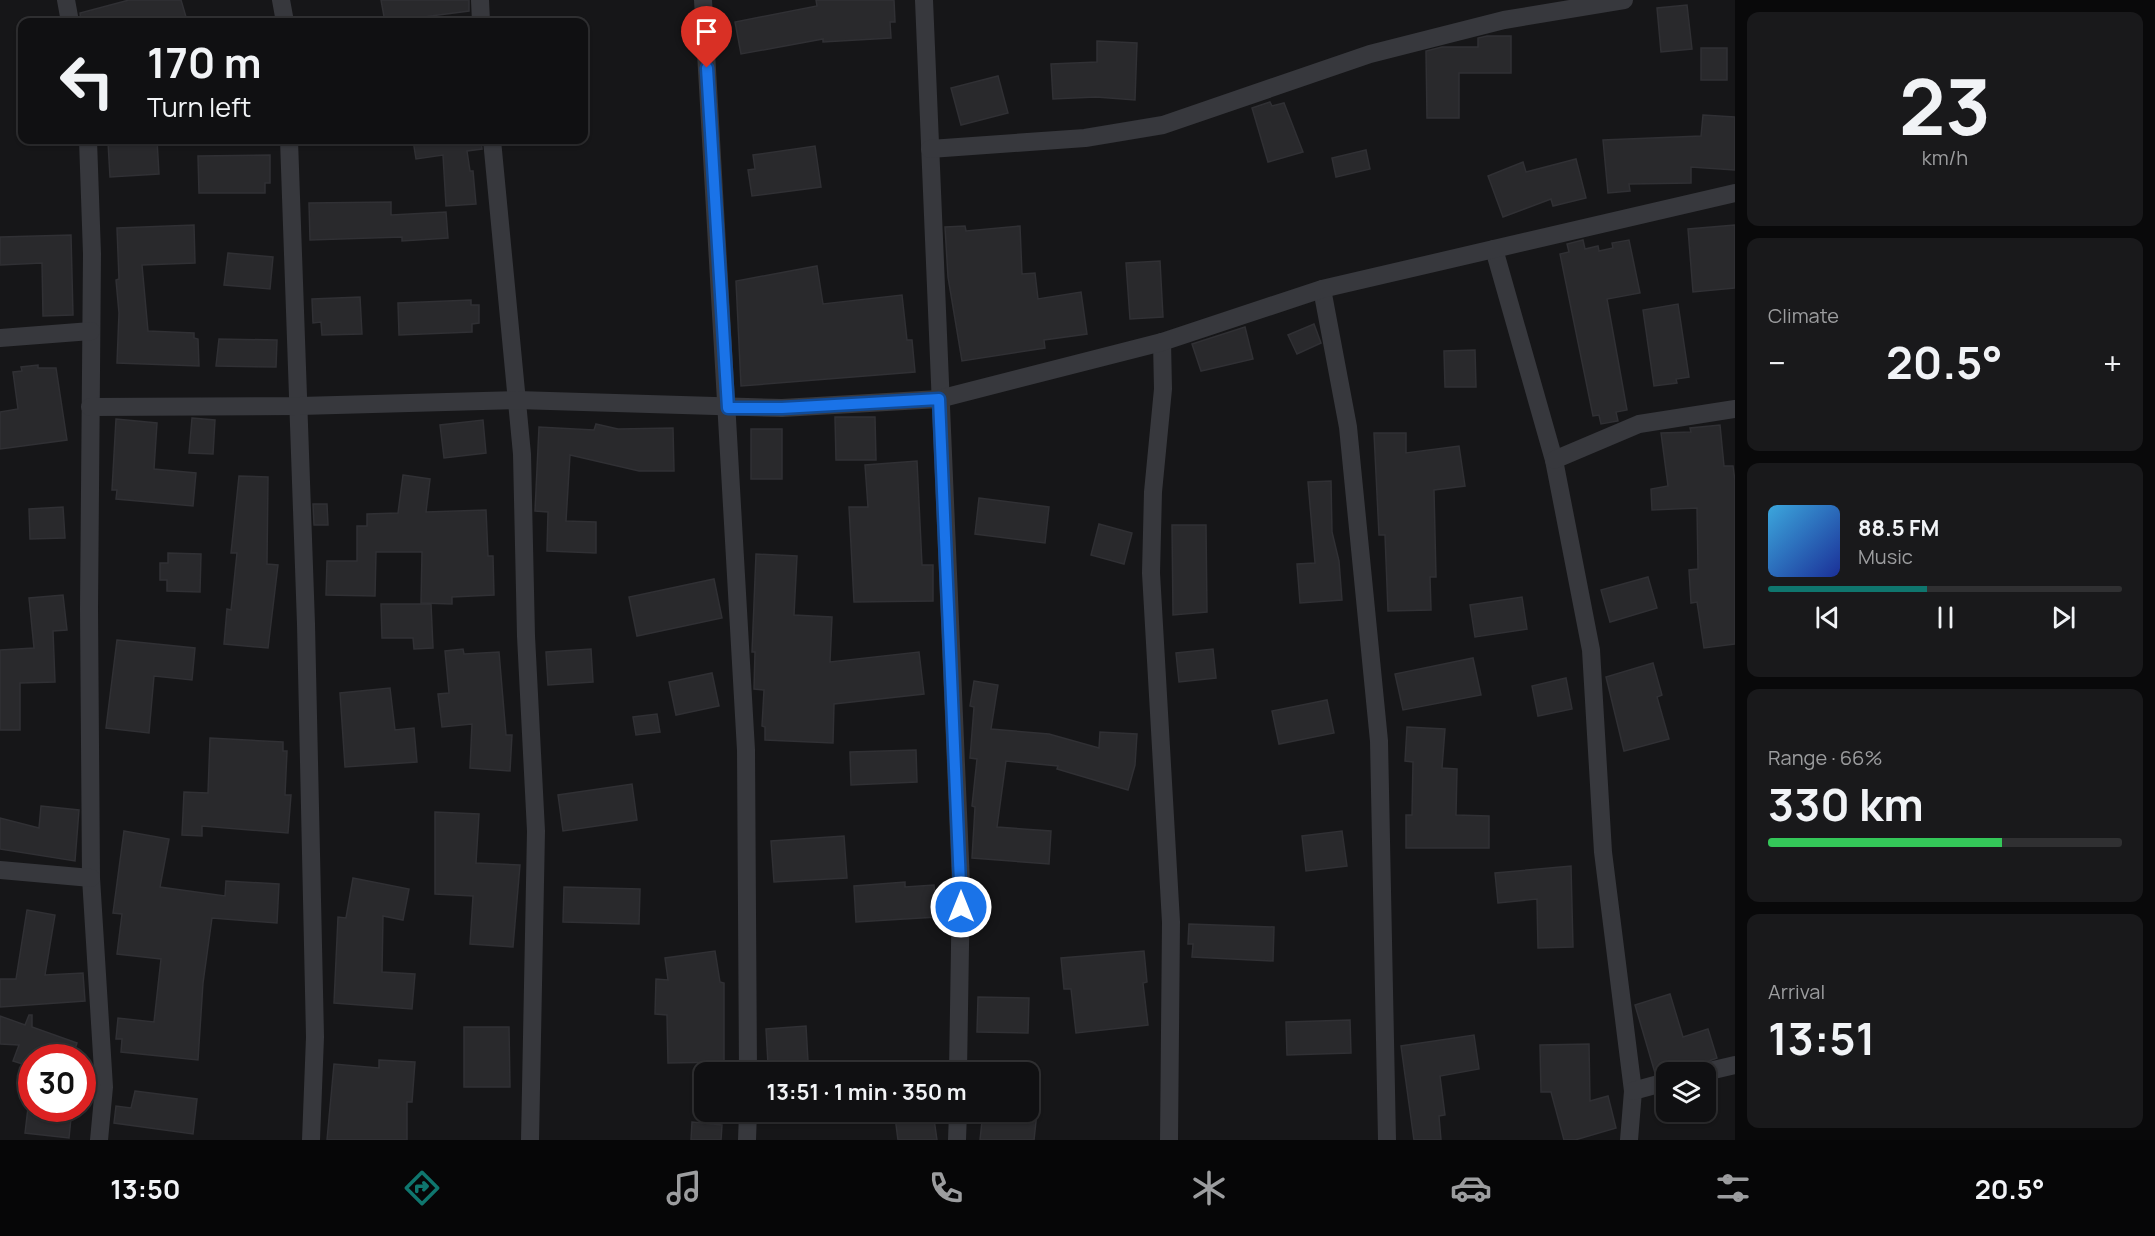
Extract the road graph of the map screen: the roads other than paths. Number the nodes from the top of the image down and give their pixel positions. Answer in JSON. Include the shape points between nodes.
{"nodes":[{"id":1,"x":66,"y":0,"type":"edge"},
{"id":2,"x":281,"y":0,"type":"edge"},
{"id":3,"x":480,"y":0,"type":"edge"},
{"id":4,"x":703,"y":0,"type":"edge"},
{"id":5,"x":924,"y":0,"type":"edge"},
{"id":6,"x":1624,"y":0,"type":"edge"},
{"id":7,"x":69,"y":18,"type":"edge"},
{"id":8,"x":284,"y":18,"type":"edge"},
{"id":9,"x":482,"y":18,"type":"edge"},
{"id":10,"x":88,"y":144,"type":"edge"},
{"id":11,"x":290,"y":144,"type":"edge"},
{"id":12,"x":492,"y":144,"type":"edge"},
{"id":13,"x":930,"y":149,"type":"junction"},
{"id":14,"x":1735,"y":193,"type":"edge"},
{"id":15,"x":1494,"y":249,"type":"junction"},
{"id":16,"x":1322,"y":289,"type":"junction"},
{"id":17,"x":91,"y":331,"type":"junction"},
{"id":18,"x":0,"y":338,"type":"edge"},
{"id":19,"x":1162,"y":342,"type":"junction"},
{"id":20,"x":939,"y":399,"type":"junction"},
{"id":21,"x":517,"y":400,"type":"junction"},
{"id":22,"x":300,"y":406,"type":"junction"},
{"id":23,"x":90,"y":407,"type":"junction"},
{"id":24,"x":728,"y":408,"type":"junction"},
{"id":25,"x":1734,"y":415,"type":"edge"},
{"id":26,"x":1554,"y":460,"type":"junction"},
{"id":27,"x":0,"y":870,"type":"edge"},
{"id":28,"x":91,"y":878,"type":"junction"},
{"id":29,"x":748,"y":1062,"type":"edge"},
{"id":30,"x":958,"y":1062,"type":"edge"},
{"id":31,"x":1735,"y":1065,"type":"edge"},
{"id":32,"x":1716,"y":1069,"type":"edge"},
{"id":33,"x":1656,"y":1085,"type":"edge"},
{"id":34,"x":1633,"y":1091,"type":"junction"},
{"id":35,"x":747,"y":1122,"type":"edge"},
{"id":36,"x":958,"y":1122,"type":"edge"},
{"id":37,"x":99,"y":1140,"type":"edge"},
{"id":38,"x":311,"y":1140,"type":"edge"},
{"id":39,"x":530,"y":1140,"type":"edge"},
{"id":40,"x":747,"y":1140,"type":"edge"},
{"id":41,"x":957,"y":1140,"type":"edge"},
{"id":42,"x":1169,"y":1140,"type":"edge"},
{"id":43,"x":1388,"y":1140,"type":"edge"},
{"id":44,"x":1629,"y":1140,"type":"edge"}],
"edges":[{"from":1,"to":7,"type":"street"},
{"from":2,"to":8,"type":"street"},
{"from":3,"to":9,"type":"street"},
{"from":4,"to":24,"type":"street"},
{"from":5,"to":13,"type":"street"},
{"from":6,"to":13,"type":"street","via":[[1503,20],[1370,54],[1163,124],[1085,138]]},
{"from":10,"to":17,"type":"street"},
{"from":11,"to":22,"type":"street"},
{"from":12,"to":21,"type":"street"},
{"from":13,"to":20,"type":"street"},
{"from":14,"to":15,"type":"street"},
{"from":15,"to":16,"type":"street"},
{"from":15,"to":26,"type":"street"},
{"from":16,"to":19,"type":"street"},
{"from":16,"to":43,"type":"street","via":[[1348,427],[1379,741]]},
{"from":17,"to":18,"type":"street"},
{"from":17,"to":23,"type":"street"},
{"from":19,"to":20,"type":"street"},
{"from":19,"to":42,"type":"street","via":[[1163,389],[1150,573],[1171,922]]},
{"from":20,"to":24,"type":"street"},
{"from":20,"to":30,"type":"street","via":[[961,884]]},
{"from":21,"to":22,"type":"street"},
{"from":21,"to":24,"type":"street"},
{"from":21,"to":39,"type":"street","via":[[536,831]]},
{"from":22,"to":23,"type":"street"},
{"from":22,"to":38,"type":"street","via":[[315,1025]]},
{"from":23,"to":28,"type":"street"},
{"from":24,"to":29,"type":"street","via":[[746,750]]},
{"from":25,"to":26,"type":"street","via":[[1639,424]]},
{"from":26,"to":34,"type":"street","via":[[1591,650],[1603,852]]},
{"from":27,"to":28,"type":"street"},
{"from":28,"to":37,"type":"street","via":[[104,1088]]},
{"from":31,"to":32,"type":"street"},
{"from":33,"to":34,"type":"street"},
{"from":34,"to":44,"type":"street"},
{"from":35,"to":40,"type":"street"},
{"from":36,"to":41,"type":"street"}]}
